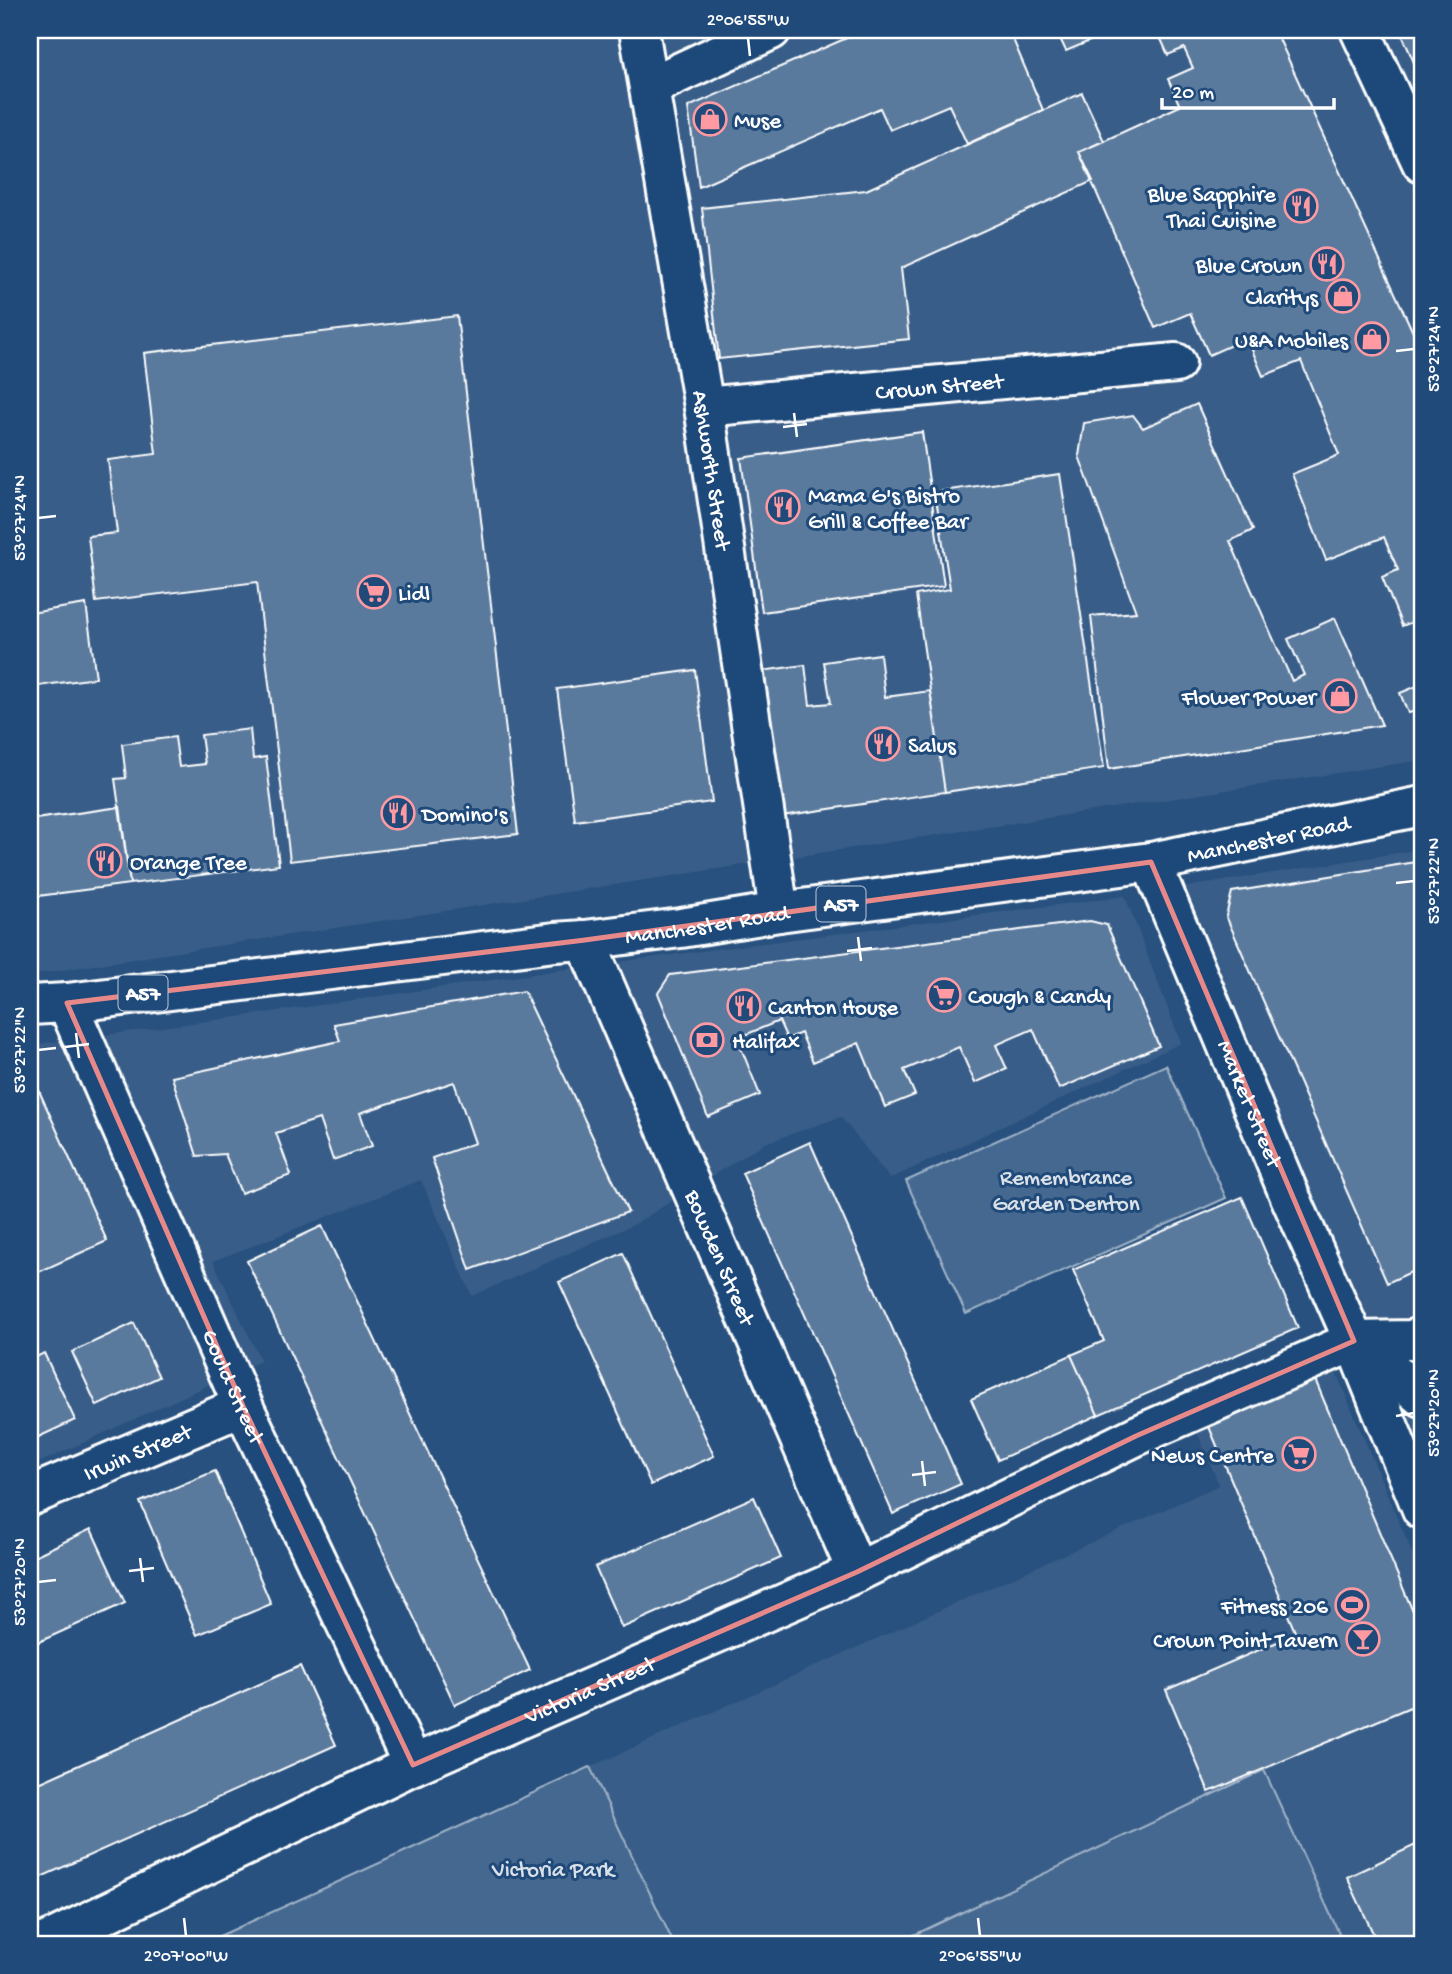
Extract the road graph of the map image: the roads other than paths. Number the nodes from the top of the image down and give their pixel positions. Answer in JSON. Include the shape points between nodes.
{"nodes":[{"id":1,"x":639,"y":30,"type":"edge"},
{"id":2,"x":771,"y":30,"type":"edge"},
{"id":3,"x":1360,"y":30,"type":"edge"},
{"id":4,"x":649,"y":87,"type":"junction"},
{"id":5,"x":1422,"y":163,"type":"edge"},
{"id":6,"x":1176,"y":363,"type":"dead end"},
{"id":7,"x":704,"y":407,"type":"junction"},
{"id":8,"x":1422,"y":806,"type":"edge"},
{"id":9,"x":1151,"y":862,"type":"junction"},
{"id":10,"x":779,"y":912,"type":"junction"},
{"id":11,"x":585,"y":940,"type":"junction"},
{"id":12,"x":67,"y":1003,"type":"junction"},
{"id":13,"x":30,"y":1005,"type":"edge"},
{"id":14,"x":1422,"y":1336,"type":"edge"},
{"id":15,"x":1354,"y":1341,"type":"junction"},
{"id":16,"x":1422,"y":1397,"type":"edge"},
{"id":17,"x":243,"y":1406,"type":"junction"},
{"id":18,"x":30,"y":1496,"type":"edge"},
{"id":19,"x":1422,"y":1509,"type":"edge"},
{"id":20,"x":858,"y":1572,"type":"junction"},
{"id":21,"x":413,"y":1765,"type":"junction"},
{"id":22,"x":42,"y":1944,"type":"edge"}],
"edges":[{"from":1,"to":4,"type":"main road","name":"Ashworth Street"},
{"from":2,"to":4,"type":"main road"},
{"from":3,"to":5,"type":"main road"},
{"from":4,"to":7,"type":"main road","name":"Ashworth Street"},
{"from":6,"to":7,"type":"main road","name":"Crown Street"},
{"from":7,"to":10,"type":"main road","name":"Ashworth Street"},
{"from":8,"to":9,"type":"main road","name":"Manchester Road","number":"A57"},
{"from":9,"to":10,"type":"main road","name":"Manchester Road","number":"A57"},
{"from":9,"to":15,"type":"main road","name":"Market Street"},
{"from":10,"to":11,"type":"main road","name":"Manchester Road","number":"A57"},
{"from":11,"to":12,"type":"main road","name":"Manchester Road","number":"A57"},
{"from":11,"to":20,"type":"main road","name":"Bowden Street"},
{"from":12,"to":13,"type":"main road","name":"Manchester Road","number":"A57"},
{"from":12,"to":17,"type":"main road","name":"Gould Street"},
{"from":14,"to":15,"type":"main road"},
{"from":15,"to":16,"type":"main road"},
{"from":15,"to":19,"type":"main road","name":"Market Street"},
{"from":15,"to":20,"type":"main road","name":"Victoria Street","via":[[1136,1436]]},
{"from":17,"to":18,"type":"main road","name":"Irwin Street"},
{"from":17,"to":21,"type":"main road","name":"Gould Street"},
{"from":20,"to":21,"type":"main road","name":"Victoria Street"},
{"from":21,"to":22,"type":"main road","name":"Victoria Street"}]}
